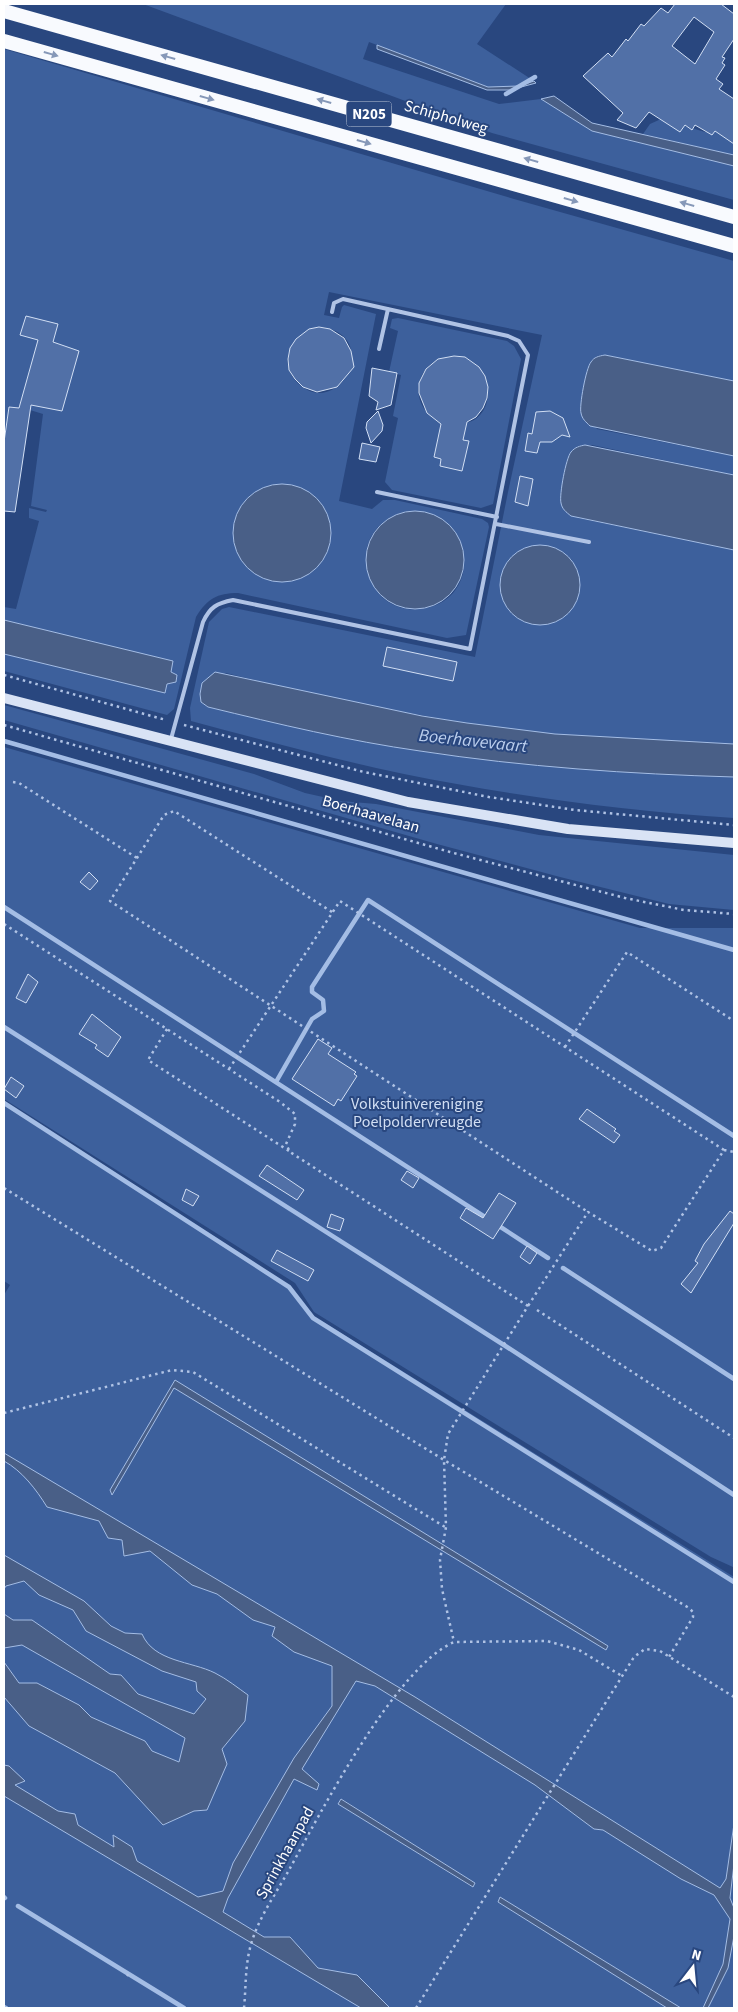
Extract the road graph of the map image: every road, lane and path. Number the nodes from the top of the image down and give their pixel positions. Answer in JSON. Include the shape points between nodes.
{"nodes":[{"id":1,"x":4,"y":11,"type":"edge"},
{"id":2,"x":4,"y":41,"type":"edge"},
{"id":3,"x":734,"y":217,"type":"edge"},
{"id":4,"x":734,"y":246,"type":"edge"},
{"id":5,"x":388,"y":309,"type":"junction"},
{"id":6,"x":332,"y":312,"type":"dead end"},
{"id":7,"x":379,"y":349,"type":"dead end"},
{"id":8,"x":377,"y":492,"type":"dead end"},
{"id":9,"x":497,"y":517,"type":"junction"},
{"id":10,"x":496,"y":524,"type":"junction"},
{"id":11,"x":588,"y":542,"type":"dead end"},
{"id":12,"x":4,"y":675,"type":"edge"},
{"id":13,"x":4,"y":693,"type":"edge"},
{"id":14,"x":4,"y":698,"type":"edge"},
{"id":15,"x":20,"y":700,"type":"junction"},
{"id":16,"x":176,"y":723,"type":"junction"},
{"id":17,"x":4,"y":725,"type":"edge"},
{"id":18,"x":171,"y":742,"type":"junction"},
{"id":19,"x":13,"y":782,"type":"dead end"},
{"id":20,"x":734,"y":825,"type":"edge"},
{"id":21,"x":734,"y":843,"type":"edge"},
{"id":22,"x":137,"y":858,"type":"junction"},
{"id":23,"x":333,"y":912,"type":"junction"},
{"id":24,"x":734,"y":914,"type":"edge"},
{"id":25,"x":4,"y":924,"type":"edge"},
{"id":26,"x":271,"y":1006,"type":"junction"},
{"id":27,"x":734,"y":1021,"type":"edge"},
{"id":28,"x":167,"y":1029,"type":"junction"},
{"id":29,"x":565,"y":1047,"type":"junction"},
{"id":30,"x":229,"y":1069,"type":"junction"},
{"id":31,"x":724,"y":1150,"type":"junction"},
{"id":32,"x":290,"y":1152,"type":"junction"},
{"id":33,"x":734,"y":1152,"type":"edge"},
{"id":34,"x":4,"y":1188,"type":"edge"},
{"id":35,"x":588,"y":1212,"type":"junction"},
{"id":36,"x":528,"y":1306,"type":"junction"},
{"id":37,"x":537,"y":1310,"type":"dead end"},
{"id":38,"x":4,"y":1413,"type":"edge"},
{"id":39,"x":734,"y":1438,"type":"edge"},
{"id":40,"x":444,"y":1460,"type":"junction"},
{"id":41,"x":446,"y":1527,"type":"junction"},
{"id":42,"x":454,"y":1642,"type":"junction"},
{"id":43,"x":669,"y":1657,"type":"junction"},
{"id":44,"x":622,"y":1676,"type":"junction"},
{"id":45,"x":734,"y":1698,"type":"edge"},
{"id":46,"x":131,"y":1971,"type":"dead end"},
{"id":47,"x":127,"y":1976,"type":"dead end"},
{"id":48,"x":244,"y":2008,"type":"edge"},
{"id":49,"x":416,"y":2008,"type":"edge"}],
"edges":[{"from":3,"to":1,"type":"highway","name":"Schipholweg","number":"N205","one_way":true},
{"from":2,"to":4,"type":"highway","number":"N205","one_way":true},
{"from":5,"to":6,"type":"lane","via":[[342,299],[334,304]]},
{"from":5,"to":7,"type":"lane"},
{"from":5,"to":9,"type":"lane","via":[[508,336],[519,341],[528,355]]},
{"from":8,"to":9,"type":"lane"},
{"from":9,"to":10,"type":"lane"},
{"from":10,"to":11,"type":"lane"},
{"from":10,"to":16,"type":"lane","via":[[470,649],[234,600],[220,602],[209,610],[202,622]]},
{"from":12,"to":16,"type":"path"},
{"from":13,"to":15,"type":"main road","name":"Boerhaavelaan"},
{"from":14,"to":15,"type":"main road","name":"Boerhaavelaan"},
{"from":15,"to":18,"type":"main road","name":"Boerhaavelaan"},
{"from":16,"to":18,"type":"lane"},
{"from":16,"to":20,"type":"path","via":[[364,772],[479,795],[575,810]]},
{"from":17,"to":24,"type":"path","name":"Boerhaavelaan","via":[[606,894],[675,909]]},
{"from":18,"to":21,"type":"main road","name":"Boerhaavelaan","via":[[346,787],[478,815],[568,829]]},
{"from":19,"to":22,"type":"path"},
{"from":22,"to":23,"type":"path","via":[[164,815],[174,811]]},
{"from":22,"to":26,"type":"path","via":[[110,901]]},
{"from":23,"to":26,"type":"path"},
{"from":23,"to":29,"type":"path","via":[[340,901]]},
{"from":25,"to":28,"type":"path"},
{"from":26,"to":30,"type":"path"},
{"from":26,"to":35,"type":"path"},
{"from":27,"to":29,"type":"path","via":[[627,952]]},
{"from":28,"to":30,"type":"path"},
{"from":28,"to":32,"type":"path","via":[[148,1060]]},
{"from":29,"to":31,"type":"path"},
{"from":30,"to":32,"type":"path","via":[[295,1114],[295,1124],[286,1144]]},
{"from":31,"to":33,"type":"path"},
{"from":31,"to":35,"type":"path","via":[[661,1248],[652,1251]]},
{"from":32,"to":36,"type":"path"},
{"from":34,"to":40,"type":"path"},
{"from":35,"to":36,"type":"path"},
{"from":36,"to":40,"type":"path","via":[[448,1434]]},
{"from":37,"to":39,"type":"path"},
{"from":38,"to":41,"type":"path","via":[[172,1370],[193,1372]]},
{"from":40,"to":41,"type":"path"},
{"from":40,"to":43,"type":"path","via":[[693,1612]]},
{"from":41,"to":42,"type":"path","via":[[440,1560],[442,1589]]},
{"from":42,"to":44,"type":"path","via":[[547,1641],[579,1650]]},
{"from":42,"to":48,"type":"path","name":"Sprinkhaanpad","via":[[441,1648],[404,1684],[330,1796],[260,1921],[250,1947]]},
{"from":43,"to":44,"type":"path","via":[[653,1649],[645,1649],[634,1656]]},
{"from":43,"to":45,"type":"path"},
{"from":44,"to":49,"type":"path"},
{"from":46,"to":47,"type":"path"}]}
